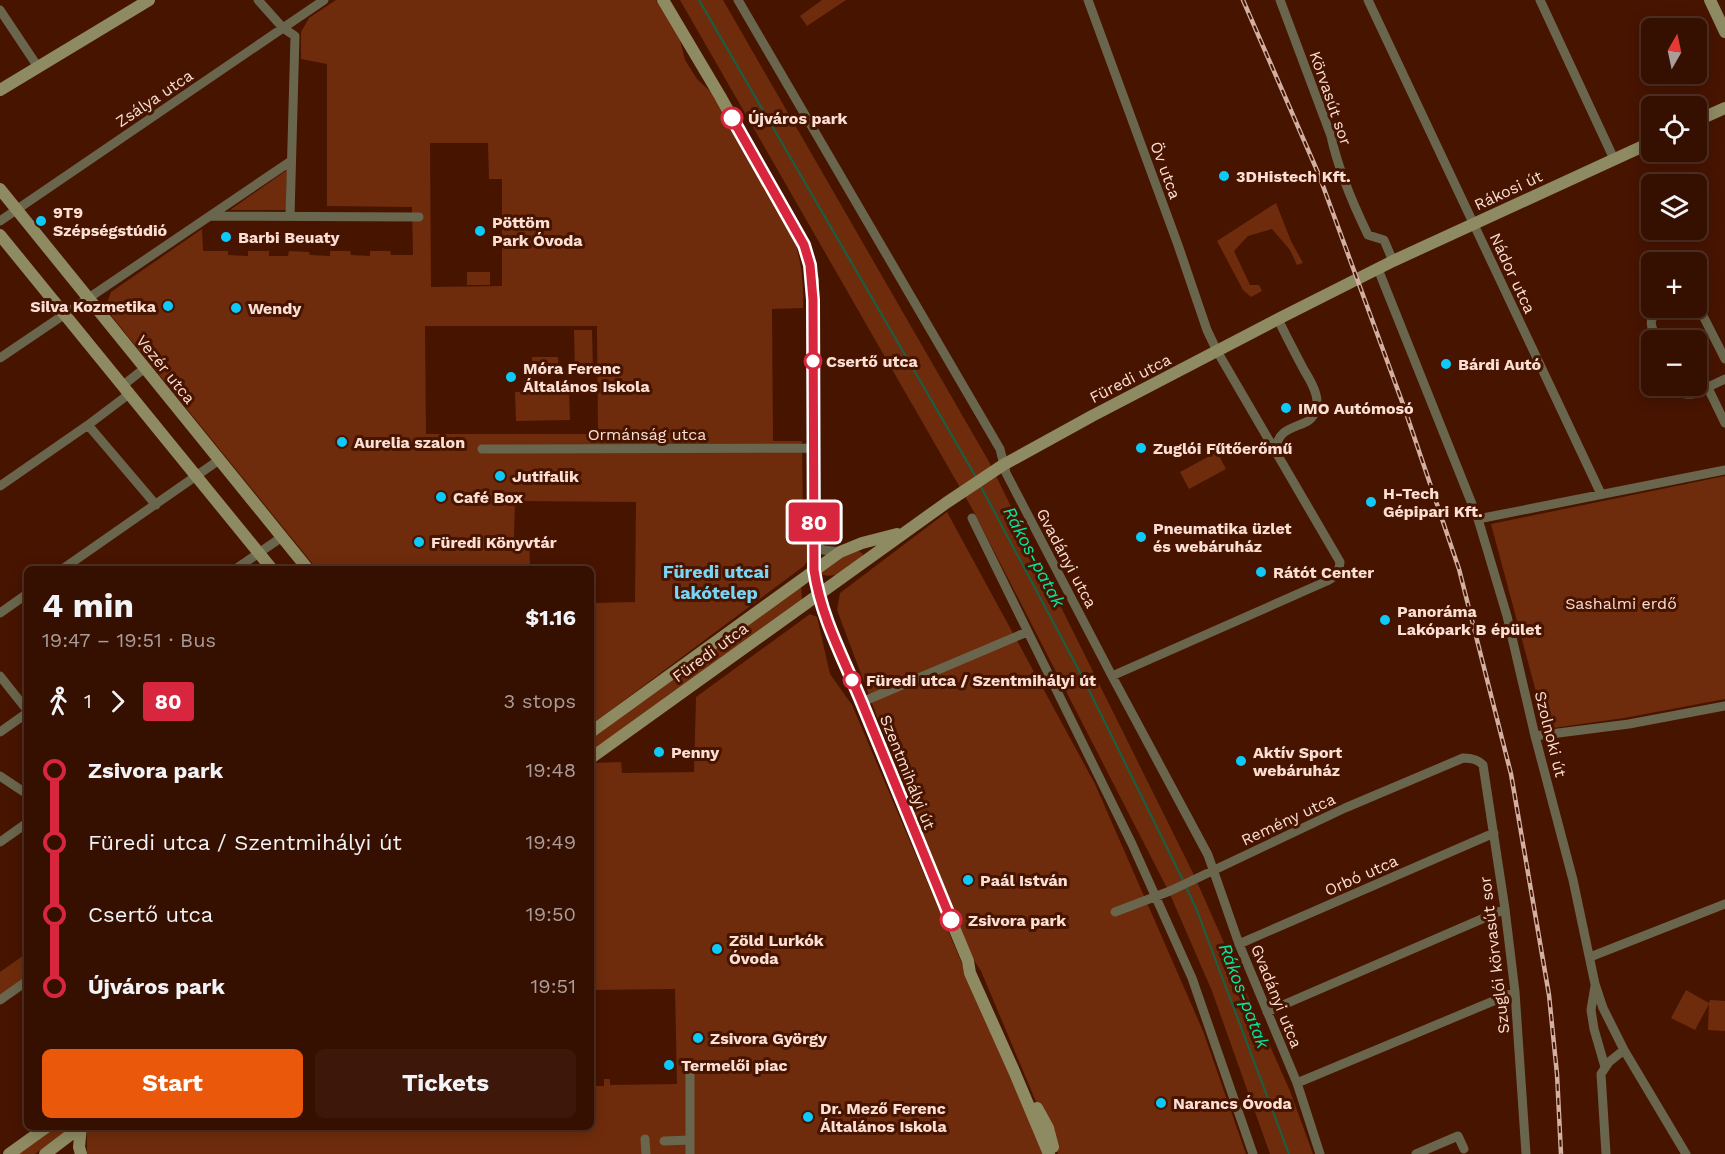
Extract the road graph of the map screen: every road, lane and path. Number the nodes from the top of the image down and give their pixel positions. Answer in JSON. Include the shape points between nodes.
{"nodes":[{"id":1,"x":148,"y":0,"type":"edge"},
{"id":2,"x":258,"y":0,"type":"edge"},
{"id":3,"x":324,"y":0,"type":"edge"},
{"id":4,"x":663,"y":0,"type":"edge"},
{"id":5,"x":738,"y":0,"type":"edge"},
{"id":6,"x":1088,"y":0,"type":"edge"},
{"id":7,"x":1280,"y":0,"type":"edge"},
{"id":8,"x":1368,"y":0,"type":"edge"},
{"id":9,"x":1540,"y":0,"type":"edge"},
{"id":10,"x":1710,"y":0,"type":"edge"},
{"id":11,"x":0,"y":10,"type":"edge"},
{"id":12,"x":283,"y":28,"type":"junction"},
{"id":13,"x":1725,"y":32,"type":"edge"},
{"id":14,"x":38,"y":67,"type":"junction"},
{"id":15,"x":0,"y":90,"type":"edge"},
{"id":16,"x":1725,"y":108,"type":"edge"},
{"id":17,"x":1707,"y":116,"type":"edge"},
{"id":18,"x":1641,"y":147,"type":"edge"},
{"id":19,"x":1614,"y":159,"type":"junction"},
{"id":20,"x":291,"y":161,"type":"junction"},
{"id":21,"x":0,"y":189,"type":"edge"},
{"id":22,"x":16,"y":210,"type":"junction"},
{"id":23,"x":211,"y":216,"type":"junction"},
{"id":24,"x":290,"y":216,"type":"junction"},
{"id":25,"x":419,"y":217,"type":"dead end"},
{"id":26,"x":0,"y":221,"type":"edge"},
{"id":27,"x":1473,"y":225,"type":"junction"},
{"id":28,"x":0,"y":235,"type":"edge"},
{"id":29,"x":1393,"y":261,"type":"junction"},
{"id":30,"x":1378,"y":269,"type":"junction"},
{"id":31,"x":88,"y":298,"type":"junction"},
{"id":32,"x":61,"y":317,"type":"junction"},
{"id":33,"x":1704,"y":318,"type":"edge"},
{"id":34,"x":1278,"y":319,"type":"junction"},
{"id":35,"x":1217,"y":351,"type":"junction"},
{"id":36,"x":0,"y":358,"type":"edge"},
{"id":37,"x":1725,"y":359,"type":"edge"},
{"id":38,"x":145,"y":368,"type":"junction"},
{"id":39,"x":1725,"y":379,"type":"edge"},
{"id":40,"x":1708,"y":388,"type":"joint"},
{"id":41,"x":125,"y":390,"type":"junction"},
{"id":42,"x":813,"y":397,"type":"joint"},
{"id":43,"x":1725,"y":423,"type":"edge"},
{"id":44,"x":88,"y":425,"type":"junction"},
{"id":45,"x":813,"y":448,"type":"junction"},
{"id":46,"x":482,"y":449,"type":"dead end"},
{"id":47,"x":1275,"y":450,"type":"junction"},
{"id":48,"x":219,"y":460,"type":"junction"},
{"id":49,"x":1003,"y":465,"type":"junction"},
{"id":50,"x":1725,"y":470,"type":"edge"},
{"id":51,"x":196,"y":477,"type":"junction"},
{"id":52,"x":0,"y":486,"type":"edge"},
{"id":53,"x":1601,"y":494,"type":"junction"},
{"id":54,"x":156,"y":505,"type":"junction"},
{"id":55,"x":972,"y":518,"type":"dead end"},
{"id":56,"x":1478,"y":519,"type":"junction"},
{"id":57,"x":907,"y":531,"type":"junction"},
{"id":58,"x":282,"y":537,"type":"junction"},
{"id":59,"x":814,"y":544,"type":"junction"},
{"id":60,"x":840,"y":552,"type":"junction"},
{"id":61,"x":259,"y":553,"type":"junction"},
{"id":62,"x":67,"y":566,"type":"edge"},
{"id":63,"x":240,"y":566,"type":"edge"},
{"id":64,"x":269,"y":566,"type":"edge"},
{"id":65,"x":305,"y":566,"type":"edge"},
{"id":66,"x":814,"y":570,"type":"junction"},
{"id":67,"x":819,"y":594,"type":"junction"},
{"id":68,"x":24,"y":596,"type":"edge"},
{"id":69,"x":0,"y":612,"type":"edge"},
{"id":70,"x":1027,"y":632,"type":"junction"},
{"id":71,"x":0,"y":675,"type":"edge"},
{"id":72,"x":1112,"y":676,"type":"junction"},
{"id":73,"x":862,"y":702,"type":"junction"},
{"id":74,"x":1725,"y":706,"type":"edge"},
{"id":75,"x":24,"y":707,"type":"edge"},
{"id":76,"x":24,"y":713,"type":"edge"},
{"id":77,"x":594,"y":730,"type":"edge"},
{"id":78,"x":0,"y":732,"type":"edge"},
{"id":79,"x":1535,"y":736,"type":"junction"},
{"id":80,"x":594,"y":756,"type":"edge"},
{"id":81,"x":1474,"y":759,"type":"joint"},
{"id":82,"x":0,"y":776,"type":"edge"},
{"id":83,"x":24,"y":792,"type":"edge"},
{"id":84,"x":24,"y":825,"type":"edge"},
{"id":85,"x":1494,"y":833,"type":"junction"},
{"id":86,"x":0,"y":842,"type":"edge"},
{"id":87,"x":1214,"y":871,"type":"junction"},
{"id":88,"x":1156,"y":897,"type":"junction"},
{"id":89,"x":1725,"y":904,"type":"edge"},
{"id":90,"x":1505,"y":909,"type":"junction"},
{"id":91,"x":1115,"y":912,"type":"dead end"},
{"id":92,"x":1239,"y":944,"type":"junction"},
{"id":93,"x":1590,"y":957,"type":"junction"},
{"id":94,"x":24,"y":983,"type":"edge"},
{"id":95,"x":1595,"y":984,"type":"junction"},
{"id":96,"x":1515,"y":992,"type":"junction"},
{"id":97,"x":0,"y":1000,"type":"edge"},
{"id":98,"x":1267,"y":1012,"type":"junction"},
{"id":99,"x":1624,"y":1050,"type":"junction"},
{"id":100,"x":1605,"y":1067,"type":"junction"},
{"id":101,"x":690,"y":1074,"type":"dead end"},
{"id":102,"x":1018,"y":1078,"type":"junction"},
{"id":103,"x":1297,"y":1083,"type":"junction"},
{"id":104,"x":42,"y":1130,"type":"edge"},
{"id":105,"x":77,"y":1130,"type":"edge"},
{"id":106,"x":81,"y":1130,"type":"edge"},
{"id":107,"x":645,"y":1139,"type":"dead end"},
{"id":108,"x":690,"y":1140,"type":"junction"},
{"id":109,"x":664,"y":1141,"type":"dead end"},
{"id":110,"x":1464,"y":1149,"type":"dead end"},
{"id":111,"x":9,"y":1154,"type":"edge"},
{"id":112,"x":45,"y":1154,"type":"edge"},
{"id":113,"x":81,"y":1154,"type":"edge"},
{"id":114,"x":646,"y":1154,"type":"edge"},
{"id":115,"x":690,"y":1154,"type":"edge"},
{"id":116,"x":1049,"y":1154,"type":"edge"},
{"id":117,"x":1055,"y":1154,"type":"edge"},
{"id":118,"x":1253,"y":1154,"type":"edge"},
{"id":119,"x":1320,"y":1154,"type":"edge"},
{"id":120,"x":1416,"y":1154,"type":"edge"},
{"id":121,"x":1526,"y":1154,"type":"edge"},
{"id":122,"x":1606,"y":1154,"type":"edge"},
{"id":123,"x":1686,"y":1154,"type":"edge"}],
"edges":[{"from":1,"to":14,"type":"street"},
{"from":2,"to":12,"type":"street"},
{"from":3,"to":12,"type":"street","name":"Zsálya utca"},
{"from":4,"to":42,"type":"street","via":[[807,253],[813,280]]},
{"from":5,"to":49,"type":"street","name":"Gvadányi utca","via":[[1000,449]]},
{"from":6,"to":35,"type":"street","name":"Öv utca"},
{"from":7,"to":29,"type":"street","name":"Körvasút sor","via":[[1359,216],[1368,235],[1384,240]]},
{"from":8,"to":27,"type":"street","name":"Nádor utca"},
{"from":9,"to":19,"type":"street"},
{"from":10,"to":13,"type":"street"},
{"from":11,"to":14,"type":"street"},
{"from":12,"to":20,"type":"street","via":[[294,36]]},
{"from":12,"to":22,"type":"street","name":"Zsálya utca"},
{"from":14,"to":15,"type":"street"},
{"from":16,"to":17,"type":"street"},
{"from":18,"to":19,"type":"street","name":"Rákosi út"},
{"from":19,"to":27,"type":"street","name":"Rákosi út"},
{"from":20,"to":23,"type":"street"},
{"from":20,"to":24,"type":"street"},
{"from":21,"to":22,"type":"street","name":"Vezér utca"},
{"from":22,"to":26,"type":"street","name":"Zsálya utca"},
{"from":22,"to":31,"type":"street","name":"Vezér utca"},
{"from":23,"to":24,"type":"street"},
{"from":23,"to":31,"type":"street"},
{"from":24,"to":25,"type":"street"},
{"from":27,"to":29,"type":"street","name":"Rákosi út"},
{"from":27,"to":53,"type":"street","name":"Nádor utca"},
{"from":28,"to":32,"type":"street"},
{"from":29,"to":30,"type":"street","name":"Rákosi út"},
{"from":30,"to":34,"type":"street","name":"Füredi utca"},
{"from":30,"to":56,"type":"street"},
{"from":31,"to":32,"type":"street"},
{"from":31,"to":38,"type":"street","name":"Vezér utca"},
{"from":32,"to":36,"type":"street"},
{"from":32,"to":41,"type":"street"},
{"from":33,"to":37,"type":"street"},
{"from":34,"to":35,"type":"street","name":"Füredi utca"},
{"from":34,"to":47,"type":"street","via":[[1312,383],[1317,406],[1309,421],[1284,431]]},
{"from":35,"to":47,"type":"street","name":"Öv utca"},
{"from":35,"to":49,"type":"street","name":"Füredi utca"},
{"from":38,"to":41,"type":"street"},
{"from":38,"to":48,"type":"street","name":"Vezér utca"},
{"from":39,"to":40,"type":"street"},
{"from":40,"to":43,"type":"street"},
{"from":41,"to":44,"type":"street"},
{"from":41,"to":51,"type":"street"},
{"from":42,"to":45,"type":"street"},
{"from":44,"to":52,"type":"street"},
{"from":44,"to":54,"type":"street"},
{"from":45,"to":46,"type":"street","name":"Ormánság utca"},
{"from":45,"to":59,"type":"street"},
{"from":47,"to":72,"type":"street","name":"Öv utca","via":[[1340,562],[1335,576]]},
{"from":48,"to":51,"type":"street"},
{"from":48,"to":58,"type":"street","name":"Vezér utca"},
{"from":49,"to":57,"type":"street","name":"Füredi utca"},
{"from":49,"to":72,"type":"street","name":"Gvadányi utca"},
{"from":50,"to":53,"type":"street"},
{"from":51,"to":54,"type":"street"},
{"from":51,"to":61,"type":"street"},
{"from":53,"to":56,"type":"street"},
{"from":54,"to":62,"type":"street"},
{"from":55,"to":70,"type":"street"},
{"from":56,"to":79,"type":"street","name":"Szolnoki út"},
{"from":57,"to":60,"type":"street","name":"Füredi utca"},
{"from":57,"to":67,"type":"street","name":"Füredi utca"},
{"from":58,"to":61,"type":"street"},
{"from":58,"to":65,"type":"street","name":"Vezér utca"},
{"from":59,"to":60,"type":"street","via":[[823,550]]},
{"from":59,"to":66,"type":"street"},
{"from":60,"to":66,"type":"street","name":"Füredi utca"},
{"from":61,"to":63,"type":"street"},
{"from":61,"to":64,"type":"street"},
{"from":66,"to":67,"type":"street"},
{"from":66,"to":77,"type":"street","name":"Füredi utca"},
{"from":67,"to":73,"type":"street","name":"Szentmihályi út"},
{"from":67,"to":80,"type":"street","name":"Füredi utca"},
{"from":68,"to":69,"type":"street"},
{"from":70,"to":73,"type":"street"},
{"from":70,"to":88,"type":"street"},
{"from":71,"to":75,"type":"street"},
{"from":72,"to":87,"type":"street","name":"Gvadányi utca"},
{"from":73,"to":102,"type":"street","name":"Szentmihályi út","via":[[970,973]]},
{"from":74,"to":79,"type":"street"},
{"from":76,"to":78,"type":"street"},
{"from":79,"to":93,"type":"street","name":"Szolnoki út"},
{"from":81,"to":85,"type":"street","name":"Szuglói körvasút sor","via":[[1483,765]]},
{"from":81,"to":87,"type":"street","name":"Remény utca","via":[[1463,758],[1345,808]]},
{"from":82,"to":83,"type":"street"},
{"from":84,"to":86,"type":"street"},
{"from":85,"to":90,"type":"street","name":"Szuglói körvasút sor"},
{"from":85,"to":92,"type":"street","name":"Orbó utca"},
{"from":87,"to":88,"type":"street","name":"Remény utca"},
{"from":87,"to":92,"type":"street","name":"Gvadányi utca"},
{"from":88,"to":91,"type":"street","name":"Remény utca"},
{"from":88,"to":118,"type":"street","via":[[1192,978]]},
{"from":89,"to":93,"type":"street"},
{"from":90,"to":96,"type":"street","name":"Szuglói körvasút sor"},
{"from":90,"to":98,"type":"street"},
{"from":92,"to":98,"type":"street","name":"Gvadányi utca"},
{"from":93,"to":95,"type":"street","name":"Szolnoki út"},
{"from":94,"to":97,"type":"street"},
{"from":95,"to":99,"type":"street"},
{"from":95,"to":100,"type":"street","via":[[1593,1029]]},
{"from":96,"to":103,"type":"street"},
{"from":96,"to":121,"type":"street","name":"Szuglói körvasút sor"},
{"from":98,"to":103,"type":"street","name":"Gvadányi utca"},
{"from":99,"to":100,"type":"street"},
{"from":99,"to":123,"type":"street"},
{"from":100,"to":122,"type":"street","via":[[1600,1080]]},
{"from":101,"to":108,"type":"street"},
{"from":102,"to":116,"type":"street","name":"Szentmihályi út"},
{"from":102,"to":117,"type":"street","name":"Szentmihályi út","via":[[1048,1128]]},
{"from":103,"to":119,"type":"street","name":"Gvadányi utca"},
{"from":104,"to":111,"type":"street"},
{"from":105,"to":112,"type":"street"},
{"from":106,"to":113,"type":"street"},
{"from":107,"to":114,"type":"street"},
{"from":108,"to":109,"type":"street"},
{"from":108,"to":115,"type":"street"},
{"from":110,"to":120,"type":"street","via":[[1458,1136]]}]}
